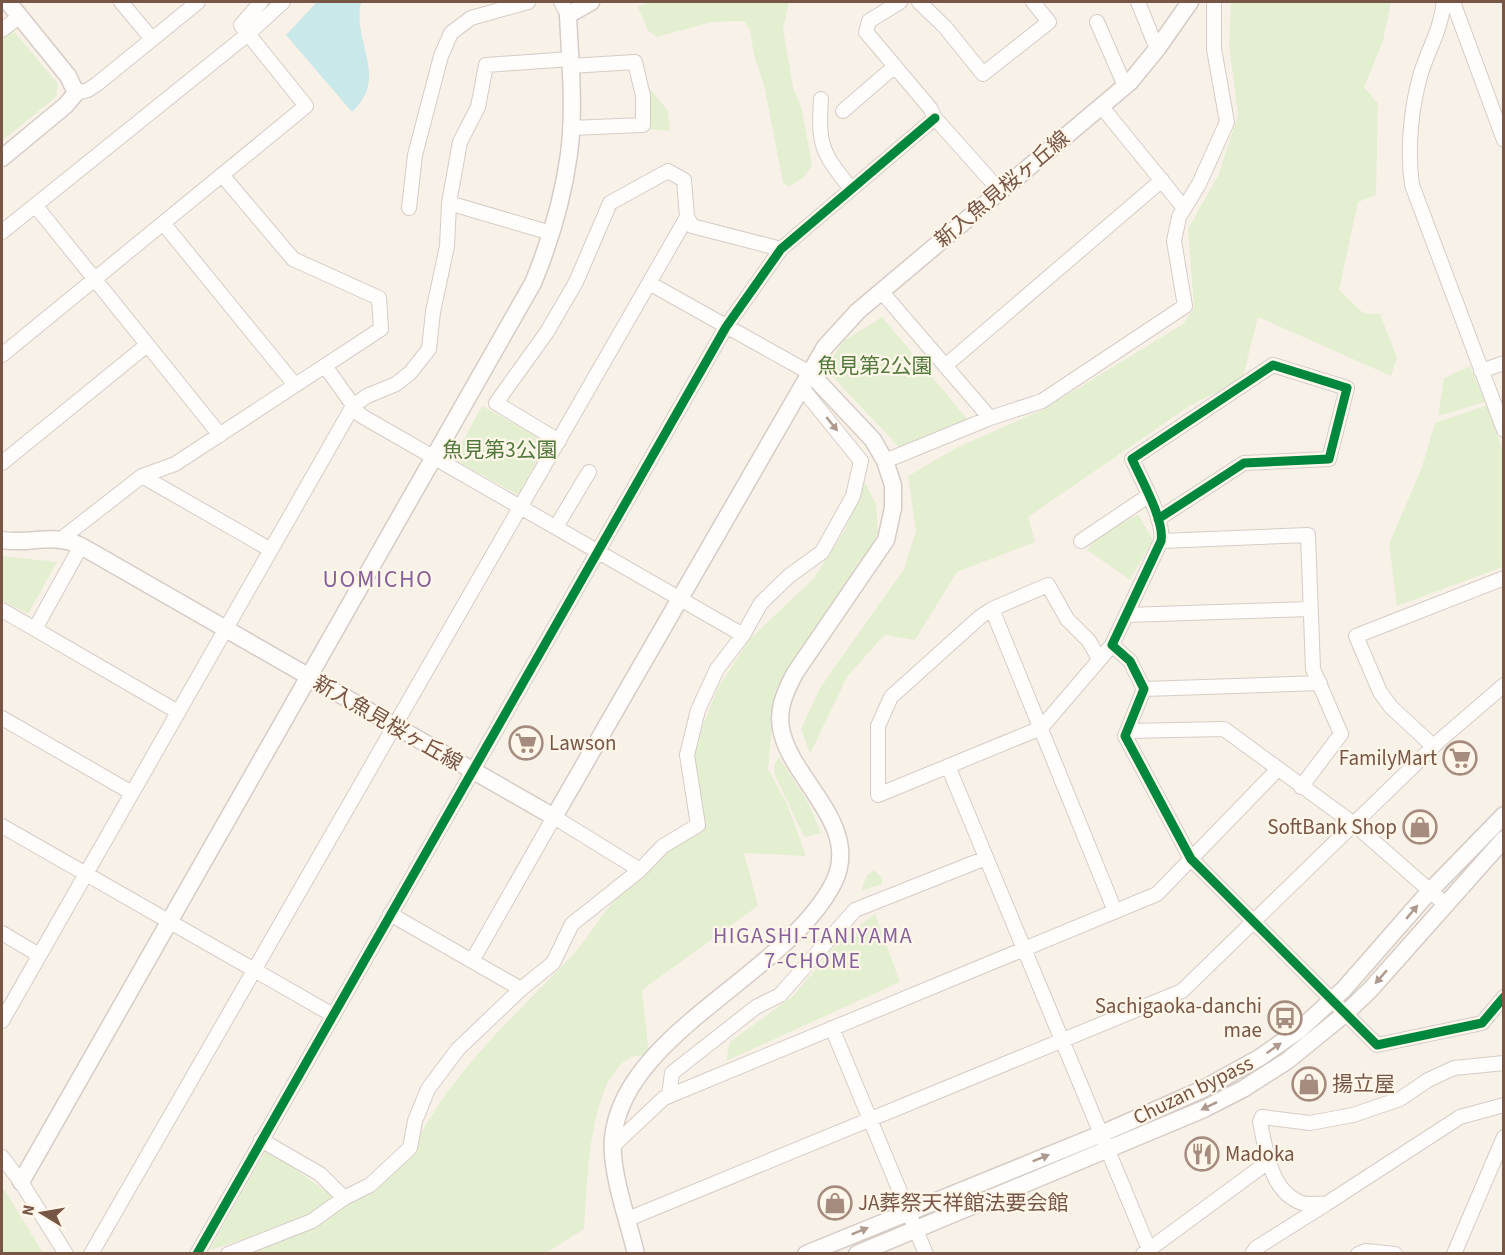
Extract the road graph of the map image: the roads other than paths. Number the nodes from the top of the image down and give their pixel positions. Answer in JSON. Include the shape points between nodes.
{"nodes":[{"id":1,"x":8,"y":2,"type":"edge"},
{"id":2,"x":121,"y":2,"type":"edge"},
{"id":3,"x":198,"y":2,"type":"edge"},
{"id":4,"x":261,"y":2,"type":"edge"},
{"id":5,"x":283,"y":2,"type":"edge"},
{"id":6,"x":528,"y":2,"type":"edge"},
{"id":7,"x":591,"y":2,"type":"edge"},
{"id":8,"x":900,"y":2,"type":"edge"},
{"id":9,"x":919,"y":2,"type":"edge"},
{"id":10,"x":1032,"y":2,"type":"edge"},
{"id":11,"x":1138,"y":2,"type":"edge"},
{"id":12,"x":1190,"y":2,"type":"edge"},
{"id":13,"x":1214,"y":2,"type":"edge"},
{"id":14,"x":1452,"y":2,"type":"edge"},
{"id":15,"x":565,"y":8,"type":"edge"},
{"id":16,"x":20,"y":16,"type":"junction"},
{"id":17,"x":1097,"y":22,"type":"dead end"},
{"id":18,"x":2,"y":30,"type":"edge"},
{"id":19,"x":248,"y":34,"type":"junction"},
{"id":20,"x":152,"y":39,"type":"junction"},
{"id":21,"x":1157,"y":49,"type":"junction"},
{"id":22,"x":570,"y":63,"type":"junction"},
{"id":23,"x":894,"y":66,"type":"junction"},
{"id":24,"x":1125,"y":86,"type":"junction"},
{"id":25,"x":76,"y":93,"type":"junction"},
{"id":26,"x":821,"y":99,"type":"dead end"},
{"id":27,"x":1101,"y":106,"type":"junction"},
{"id":28,"x":843,"y":111,"type":"dead end"},
{"id":29,"x":935,"y":118,"type":"junction"},
{"id":30,"x":570,"y":128,"type":"junction"},
{"id":31,"x":1503,"y":140,"type":"edge"},
{"id":32,"x":2,"y":158,"type":"edge"},
{"id":33,"x":222,"y":175,"type":"junction"},
{"id":34,"x":1162,"y":180,"type":"junction"},
{"id":35,"x":851,"y":189,"type":"junction"},
{"id":36,"x":1000,"y":191,"type":"junction"},
{"id":37,"x":450,"y":203,"type":"junction"},
{"id":38,"x":34,"y":205,"type":"junction"},
{"id":39,"x":410,"y":208,"type":"dead end"},
{"id":40,"x":1184,"y":208,"type":"junction"},
{"id":41,"x":687,"y":217,"type":"junction"},
{"id":42,"x":163,"y":223,"type":"junction"},
{"id":43,"x":2,"y":232,"type":"edge"},
{"id":44,"x":551,"y":233,"type":"junction"},
{"id":45,"x":781,"y":249,"type":"junction"},
{"id":46,"x":94,"y":279,"type":"junction"},
{"id":47,"x":649,"y":283,"type":"junction"},
{"id":48,"x":881,"y":291,"type":"junction"},
{"id":49,"x":726,"y":327,"type":"junction"},
{"id":50,"x":147,"y":345,"type":"junction"},
{"id":51,"x":2,"y":355,"type":"edge"},
{"id":52,"x":1503,"y":363,"type":"edge"},
{"id":53,"x":325,"y":366,"type":"junction"},
{"id":54,"x":945,"y":366,"type":"junction"},
{"id":55,"x":1481,"y":371,"type":"junction"},
{"id":56,"x":806,"y":380,"type":"junction"},
{"id":57,"x":295,"y":386,"type":"junction"},
{"id":58,"x":353,"y":406,"type":"junction"},
{"id":59,"x":990,"y":418,"type":"junction"},
{"id":60,"x":1503,"y":430,"type":"edge"},
{"id":61,"x":220,"y":435,"type":"junction"},
{"id":62,"x":559,"y":441,"type":"junction"},
{"id":63,"x":435,"y":458,"type":"junction"},
{"id":64,"x":885,"y":461,"type":"junction"},
{"id":65,"x":2,"y":463,"type":"edge"},
{"id":66,"x":589,"y":472,"type":"dead end"},
{"id":67,"x":142,"y":476,"type":"junction"},
{"id":68,"x":1148,"y":496,"type":"junction"},
{"id":69,"x":520,"y":507,"type":"junction"},
{"id":70,"x":1158,"y":519,"type":"junction"},
{"id":71,"x":556,"y":527,"type":"junction"},
{"id":72,"x":61,"y":539,"type":"junction"},
{"id":73,"x":2,"y":540,"type":"edge"},
{"id":74,"x":1081,"y":541,"type":"dead end"},
{"id":75,"x":1161,"y":541,"type":"junction"},
{"id":76,"x":81,"y":546,"type":"junction"},
{"id":77,"x":271,"y":550,"type":"junction"},
{"id":78,"x":598,"y":551,"type":"junction"},
{"id":79,"x":1503,"y":578,"type":"edge"},
{"id":80,"x":681,"y":597,"type":"junction"},
{"id":81,"x":992,"y":609,"type":"junction"},
{"id":82,"x":1311,"y":609,"type":"junction"},
{"id":83,"x":2,"y":610,"type":"edge"},
{"id":84,"x":1126,"y":615,"type":"junction"},
{"id":85,"x":34,"y":629,"type":"junction"},
{"id":86,"x":225,"y":630,"type":"junction"},
{"id":87,"x":743,"y":635,"type":"junction"},
{"id":88,"x":1112,"y":645,"type":"junction"},
{"id":89,"x":1099,"y":659,"type":"junction"},
{"id":90,"x":310,"y":678,"type":"junction"},
{"id":91,"x":1320,"y":683,"type":"junction"},
{"id":92,"x":1503,"y":685,"type":"edge"},
{"id":93,"x":1144,"y":689,"type":"junction"},
{"id":94,"x":178,"y":712,"type":"junction"},
{"id":95,"x":2,"y":718,"type":"edge"},
{"id":96,"x":394,"y":727,"type":"junction"},
{"id":97,"x":1041,"y":728,"type":"junction"},
{"id":98,"x":1127,"y":731,"type":"junction"},
{"id":99,"x":1433,"y":746,"type":"junction"},
{"id":100,"x":948,"y":766,"type":"junction"},
{"id":101,"x":1277,"y":770,"type":"junction"},
{"id":102,"x":472,"y":771,"type":"junction"},
{"id":103,"x":1301,"y":787,"type":"junction"},
{"id":104,"x":132,"y":793,"type":"junction"},
{"id":105,"x":1503,"y":815,"type":"edge"},
{"id":106,"x":554,"y":817,"type":"junction"},
{"id":107,"x":1354,"y":824,"type":"junction"},
{"id":108,"x":2,"y":826,"type":"edge"},
{"id":109,"x":1503,"y":839,"type":"edge"},
{"id":110,"x":986,"y":858,"type":"junction"},
{"id":111,"x":1191,"y":859,"type":"junction"},
{"id":112,"x":640,"y":870,"type":"junction"},
{"id":113,"x":86,"y":874,"type":"junction"},
{"id":114,"x":1430,"y":890,"type":"junction"},
{"id":115,"x":1445,"y":904,"type":"junction"},
{"id":116,"x":1114,"y":911,"type":"junction"},
{"id":117,"x":390,"y":914,"type":"junction"},
{"id":118,"x":170,"y":922,"type":"junction"},
{"id":119,"x":1254,"y":922,"type":"junction"},
{"id":120,"x":2,"y":933,"type":"edge"},
{"id":121,"x":1024,"y":949,"type":"junction"},
{"id":122,"x":39,"y":955,"type":"junction"},
{"id":123,"x":472,"y":962,"type":"junction"},
{"id":124,"x":254,"y":970,"type":"junction"},
{"id":125,"x":521,"y":989,"type":"junction"},
{"id":126,"x":1503,"y":997,"type":"edge"},
{"id":127,"x":1333,"y":999,"type":"junction"},
{"id":128,"x":1346,"y":1013,"type":"junction"},
{"id":129,"x":333,"y":1015,"type":"junction"},
{"id":130,"x":2,"y":1021,"type":"edge"},
{"id":131,"x":832,"y":1028,"type":"junction"},
{"id":132,"x":1062,"y":1041,"type":"junction"},
{"id":133,"x":1503,"y":1063,"type":"edge"},
{"id":134,"x":669,"y":1096,"type":"junction"},
{"id":135,"x":1503,"y":1105,"type":"edge"},
{"id":136,"x":870,"y":1120,"type":"junction"},
{"id":137,"x":1503,"y":1137,"type":"edge"},
{"id":138,"x":261,"y":1140,"type":"junction"},
{"id":139,"x":1104,"y":1142,"type":"junction"},
{"id":140,"x":613,"y":1146,"type":"junction"},
{"id":141,"x":2,"y":1157,"type":"edge"},
{"id":142,"x":1268,"y":1162,"type":"junction"},
{"id":143,"x":21,"y":1182,"type":"junction"},
{"id":144,"x":344,"y":1198,"type":"junction"},
{"id":145,"x":1326,"y":1204,"type":"junction"},
{"id":146,"x":909,"y":1211,"type":"junction"},
{"id":147,"x":628,"y":1220,"type":"junction"},
{"id":148,"x":916,"y":1229,"type":"junction"},
{"id":149,"x":1148,"y":1253,"type":"edge"},
{"id":150,"x":66,"y":1254,"type":"edge"},
{"id":151,"x":91,"y":1254,"type":"edge"},
{"id":152,"x":197,"y":1254,"type":"edge"},
{"id":153,"x":228,"y":1254,"type":"edge"},
{"id":154,"x":636,"y":1254,"type":"edge"},
{"id":155,"x":806,"y":1254,"type":"edge"},
{"id":156,"x":857,"y":1254,"type":"edge"},
{"id":157,"x":926,"y":1254,"type":"edge"},
{"id":158,"x":1252,"y":1254,"type":"edge"},
{"id":159,"x":1358,"y":1254,"type":"edge"},
{"id":160,"x":1395,"y":1254,"type":"edge"},
{"id":161,"x":1454,"y":1254,"type":"edge"}],
"edges":[{"from":1,"to":16,"type":"street"},
{"from":2,"to":20,"type":"street"},
{"from":3,"to":20,"type":"street"},
{"from":4,"to":19,"type":"street","via":[[241,25]]},
{"from":5,"to":19,"type":"street"},
{"from":6,"to":39,"type":"street","via":[[471,18],[451,33],[441,56],[415,155]]},
{"from":7,"to":15,"type":"street"},
{"from":8,"to":23,"type":"street","via":[[869,21],[866,32]]},
{"from":9,"to":10,"type":"street","via":[[983,74],[1049,22]]},
{"from":11,"to":21,"type":"street"},
{"from":12,"to":21,"type":"street","name":"新入魚見桜ヶ丘線"},
{"from":13,"to":40,"type":"street","via":[[1214,49],[1227,122]]},
{"from":14,"to":31,"type":"street"},
{"from":14,"to":55,"type":"street","via":[[1420,75],[1410,168],[1412,184]]},
{"from":15,"to":22,"type":"street"},
{"from":16,"to":18,"type":"street"},
{"from":16,"to":25,"type":"street","via":[[68,76]]},
{"from":17,"to":24,"type":"street"},
{"from":19,"to":33,"type":"street","via":[[306,106]]},
{"from":19,"to":38,"type":"street"},
{"from":20,"to":25,"type":"street","via":[[88,90]]},
{"from":21,"to":24,"type":"street","name":"新入魚見桜ヶ丘線"},
{"from":22,"to":30,"type":"street"},
{"from":22,"to":30,"type":"street","via":[[635,62],[643,125]]},
{"from":22,"to":37,"type":"street","via":[[486,65],[478,107],[460,142]]},
{"from":23,"to":28,"type":"street"},
{"from":23,"to":29,"type":"street"},
{"from":24,"to":27,"type":"street","name":"新入魚見桜ヶ丘線"},
{"from":25,"to":32,"type":"street"},
{"from":26,"to":35,"type":"street","via":[[818,135],[826,157]]},
{"from":27,"to":34,"type":"street"},
{"from":27,"to":36,"type":"street","name":"新入魚見桜ヶ丘線"},
{"from":29,"to":35,"type":"street"},
{"from":29,"to":36,"type":"street"},
{"from":30,"to":44,"type":"street","via":[[564,188]]},
{"from":33,"to":42,"type":"street"},
{"from":33,"to":53,"type":"street","via":[[293,259],[380,298],[381,329]]},
{"from":34,"to":40,"type":"street"},
{"from":34,"to":54,"type":"street"},
{"from":35,"to":45,"type":"street"},
{"from":36,"to":48,"type":"street","name":"新入魚見桜ヶ丘線"},
{"from":37,"to":44,"type":"street"},
{"from":37,"to":58,"type":"street","via":[[447,246],[429,349],[396,384]]},
{"from":38,"to":43,"type":"street"},
{"from":38,"to":46,"type":"street"},
{"from":40,"to":59,"type":"street","via":[[1174,241],[1185,306],[1042,401]]},
{"from":41,"to":45,"type":"street","via":[[692,226]]},
{"from":41,"to":47,"type":"street"},
{"from":41,"to":62,"type":"street","via":[[684,180],[668,171],[610,203],[576,282],[547,332],[496,403]]},
{"from":42,"to":46,"type":"street"},
{"from":42,"to":57,"type":"street"},
{"from":44,"to":63,"type":"street","via":[[516,316]]},
{"from":45,"to":49,"type":"street"},
{"from":46,"to":50,"type":"street"},
{"from":46,"to":51,"type":"street"},
{"from":47,"to":49,"type":"street"},
{"from":47,"to":62,"type":"street"},
{"from":48,"to":54,"type":"street"},
{"from":48,"to":56,"type":"street","name":"新入魚見桜ヶ丘線","via":[[837,332]]},
{"from":49,"to":56,"type":"street"},
{"from":49,"to":78,"type":"street"},
{"from":50,"to":61,"type":"street"},
{"from":50,"to":65,"type":"street"},
{"from":52,"to":55,"type":"street"},
{"from":53,"to":57,"type":"street"},
{"from":53,"to":58,"type":"street"},
{"from":54,"to":59,"type":"street"},
{"from":55,"to":60,"type":"street"},
{"from":56,"to":64,"type":"street","via":[[866,432]]},
{"from":56,"to":80,"type":"street","name":"新入魚見桜ヶ丘線"},
{"from":56,"to":87,"type":"street","one_way":true,"via":[[861,461],[853,496],[822,552],[761,603]]},
{"from":57,"to":61,"type":"street"},
{"from":58,"to":63,"type":"street","via":[[360,415]]},
{"from":58,"to":77,"type":"street"},
{"from":59,"to":64,"type":"street"},
{"from":61,"to":67,"type":"street","via":[[175,464]]},
{"from":62,"to":69,"type":"street"},
{"from":63,"to":69,"type":"street"},
{"from":63,"to":90,"type":"street"},
{"from":64,"to":140,"type":"street","via":[[893,485],[886,540],[795,673],[783,696],[780,717],[789,751],[833,823],[839,855],[835,879],[817,909],[655,1055],[625,1095]]},
{"from":66,"to":71,"type":"street"},
{"from":67,"to":72,"type":"street"},
{"from":67,"to":77,"type":"street"},
{"from":68,"to":70,"type":"street"},
{"from":68,"to":70,"type":"street","via":[[1132,459],[1273,365],[1347,388],[1329,459],[1244,463]]},
{"from":68,"to":74,"type":"street"},
{"from":69,"to":71,"type":"street"},
{"from":69,"to":96,"type":"street"},
{"from":70,"to":75,"type":"street","via":[[1163,532]]},
{"from":71,"to":78,"type":"street"},
{"from":72,"to":73,"type":"street","name":"新入魚見桜ヶ丘線"},
{"from":72,"to":76,"type":"street","name":"新入魚見桜ヶ丘線"},
{"from":75,"to":82,"type":"street","via":[[1308,535]]},
{"from":75,"to":84,"type":"street"},
{"from":76,"to":85,"type":"street"},
{"from":76,"to":86,"type":"street","name":"新入魚見桜ヶ丘線"},
{"from":77,"to":86,"type":"street"},
{"from":78,"to":80,"type":"street"},
{"from":78,"to":102,"type":"street"},
{"from":79,"to":99,"type":"street","via":[[1356,636],[1380,692]]},
{"from":80,"to":87,"type":"street"},
{"from":80,"to":106,"type":"street","name":"新入魚見桜ヶ丘線"},
{"from":81,"to":89,"type":"street","via":[[1048,585],[1067,619],[1089,641]]},
{"from":81,"to":97,"type":"street"},
{"from":81,"to":100,"type":"street","via":[[891,697],[878,726],[878,795]]},
{"from":82,"to":84,"type":"street"},
{"from":82,"to":91,"type":"street","via":[[1314,669]]},
{"from":83,"to":85,"type":"street"},
{"from":84,"to":88,"type":"street"},
{"from":85,"to":94,"type":"street"},
{"from":86,"to":90,"type":"street","name":"新入魚見桜ヶ丘線"},
{"from":86,"to":94,"type":"street"},
{"from":87,"to":112,"type":"street","via":[[717,669],[698,710],[687,755],[698,825],[663,846]]},
{"from":88,"to":89,"type":"street"},
{"from":88,"to":93,"type":"street","via":[[1130,661]]},
{"from":89,"to":97,"type":"street"},
{"from":90,"to":96,"type":"street","name":"新入魚見桜ヶ丘線"},
{"from":90,"to":118,"type":"street"},
{"from":91,"to":93,"type":"street"},
{"from":91,"to":103,"type":"street","via":[[1341,734]]},
{"from":92,"to":99,"type":"street"},
{"from":93,"to":98,"type":"street"},
{"from":94,"to":104,"type":"street"},
{"from":95,"to":104,"type":"street"},
{"from":96,"to":102,"type":"street","name":"新入魚見桜ヶ丘線"},
{"from":96,"to":124,"type":"street"},
{"from":97,"to":100,"type":"street"},
{"from":97,"to":116,"type":"street"},
{"from":98,"to":101,"type":"street","via":[[1224,729]]},
{"from":98,"to":111,"type":"street","via":[[1125,736]]},
{"from":99,"to":107,"type":"street"},
{"from":100,"to":110,"type":"street"},
{"from":101,"to":103,"type":"street"},
{"from":101,"to":111,"type":"street"},
{"from":102,"to":106,"type":"street","name":"新入魚見桜ヶ丘線"},
{"from":102,"to":117,"type":"street"},
{"from":103,"to":107,"type":"street"},
{"from":104,"to":113,"type":"street"},
{"from":105,"to":114,"type":"street","name":"Chuzan bypass"},
{"from":106,"to":112,"type":"street"},
{"from":106,"to":123,"type":"street"},
{"from":107,"to":114,"type":"street"},
{"from":107,"to":119,"type":"street"},
{"from":108,"to":113,"type":"street"},
{"from":109,"to":115,"type":"street","name":"Chuzan bypass"},
{"from":110,"to":121,"type":"street"},
{"from":110,"to":134,"type":"street","via":[[855,910],[780,995],[756,1007],[672,1073]]},
{"from":111,"to":116,"type":"street","via":[[1157,894]]},
{"from":111,"to":119,"type":"street"},
{"from":112,"to":125,"type":"street","via":[[572,924],[553,963]]},
{"from":113,"to":118,"type":"street"},
{"from":113,"to":122,"type":"street"},
{"from":114,"to":115,"type":"street"},
{"from":127,"to":114,"type":"street","name":"Chuzan bypass","one_way":true},
{"from":115,"to":128,"type":"street","name":"Chuzan bypass","one_way":true},
{"from":116,"to":121,"type":"street"},
{"from":117,"to":123,"type":"street"},
{"from":117,"to":129,"type":"street"},
{"from":118,"to":124,"type":"street"},
{"from":118,"to":143,"type":"street"},
{"from":119,"to":127,"type":"street"},
{"from":119,"to":132,"type":"street","via":[[1182,991]]},
{"from":120,"to":122,"type":"street"},
{"from":121,"to":131,"type":"street"},
{"from":121,"to":132,"type":"street"},
{"from":122,"to":130,"type":"street"},
{"from":123,"to":125,"type":"street"},
{"from":124,"to":129,"type":"street"},
{"from":124,"to":151,"type":"street"},
{"from":125,"to":144,"type":"street","via":[[458,1049],[428,1089],[415,1121],[410,1148],[370,1185]]},
{"from":126,"to":128,"type":"street","via":[[1482,1023],[1382,1045],[1377,1045]]},
{"from":127,"to":128,"type":"street"},
{"from":139,"to":127,"type":"street","name":"Chuzan bypass","one_way":true,"via":[[1259,1058],[1298,1031]]},
{"from":128,"to":139,"type":"street","name":"Chuzan bypass","one_way":true,"via":[[1287,1061],[1243,1089],[1204,1109]]},
{"from":129,"to":138,"type":"street"},
{"from":131,"to":134,"type":"street"},
{"from":131,"to":136,"type":"street"},
{"from":132,"to":136,"type":"street"},
{"from":132,"to":139,"type":"street"},
{"from":133,"to":142,"type":"street","via":[[1454,1068],[1400,1099],[1353,1115],[1310,1123],[1262,1118]]},
{"from":134,"to":140,"type":"street"},
{"from":135,"to":145,"type":"street","via":[[1460,1117]]},
{"from":136,"to":146,"type":"street"},
{"from":136,"to":147,"type":"street"},
{"from":137,"to":161,"type":"street"},
{"from":138,"to":144,"type":"street","via":[[320,1174]]},
{"from":138,"to":152,"type":"street"},
{"from":146,"to":139,"type":"street","name":"Chuzan bypass","one_way":true},
{"from":139,"to":148,"type":"street","name":"Chuzan bypass"},
{"from":139,"to":149,"type":"street"},
{"from":140,"to":147,"type":"street"},
{"from":141,"to":143,"type":"street"},
{"from":142,"to":145,"type":"street","via":[[1289,1194],[1302,1203]]},
{"from":142,"to":149,"type":"street"},
{"from":143,"to":150,"type":"street"},
{"from":144,"to":153,"type":"street","via":[[312,1221]]},
{"from":145,"to":158,"type":"street"},
{"from":146,"to":148,"type":"street"},
{"from":155,"to":146,"type":"street","name":"Chuzan bypass","one_way":true},
{"from":147,"to":154,"type":"street"},
{"from":148,"to":156,"type":"street","name":"Chuzan bypass"},
{"from":148,"to":157,"type":"street"},
{"from":159,"to":160,"type":"street"}]}
